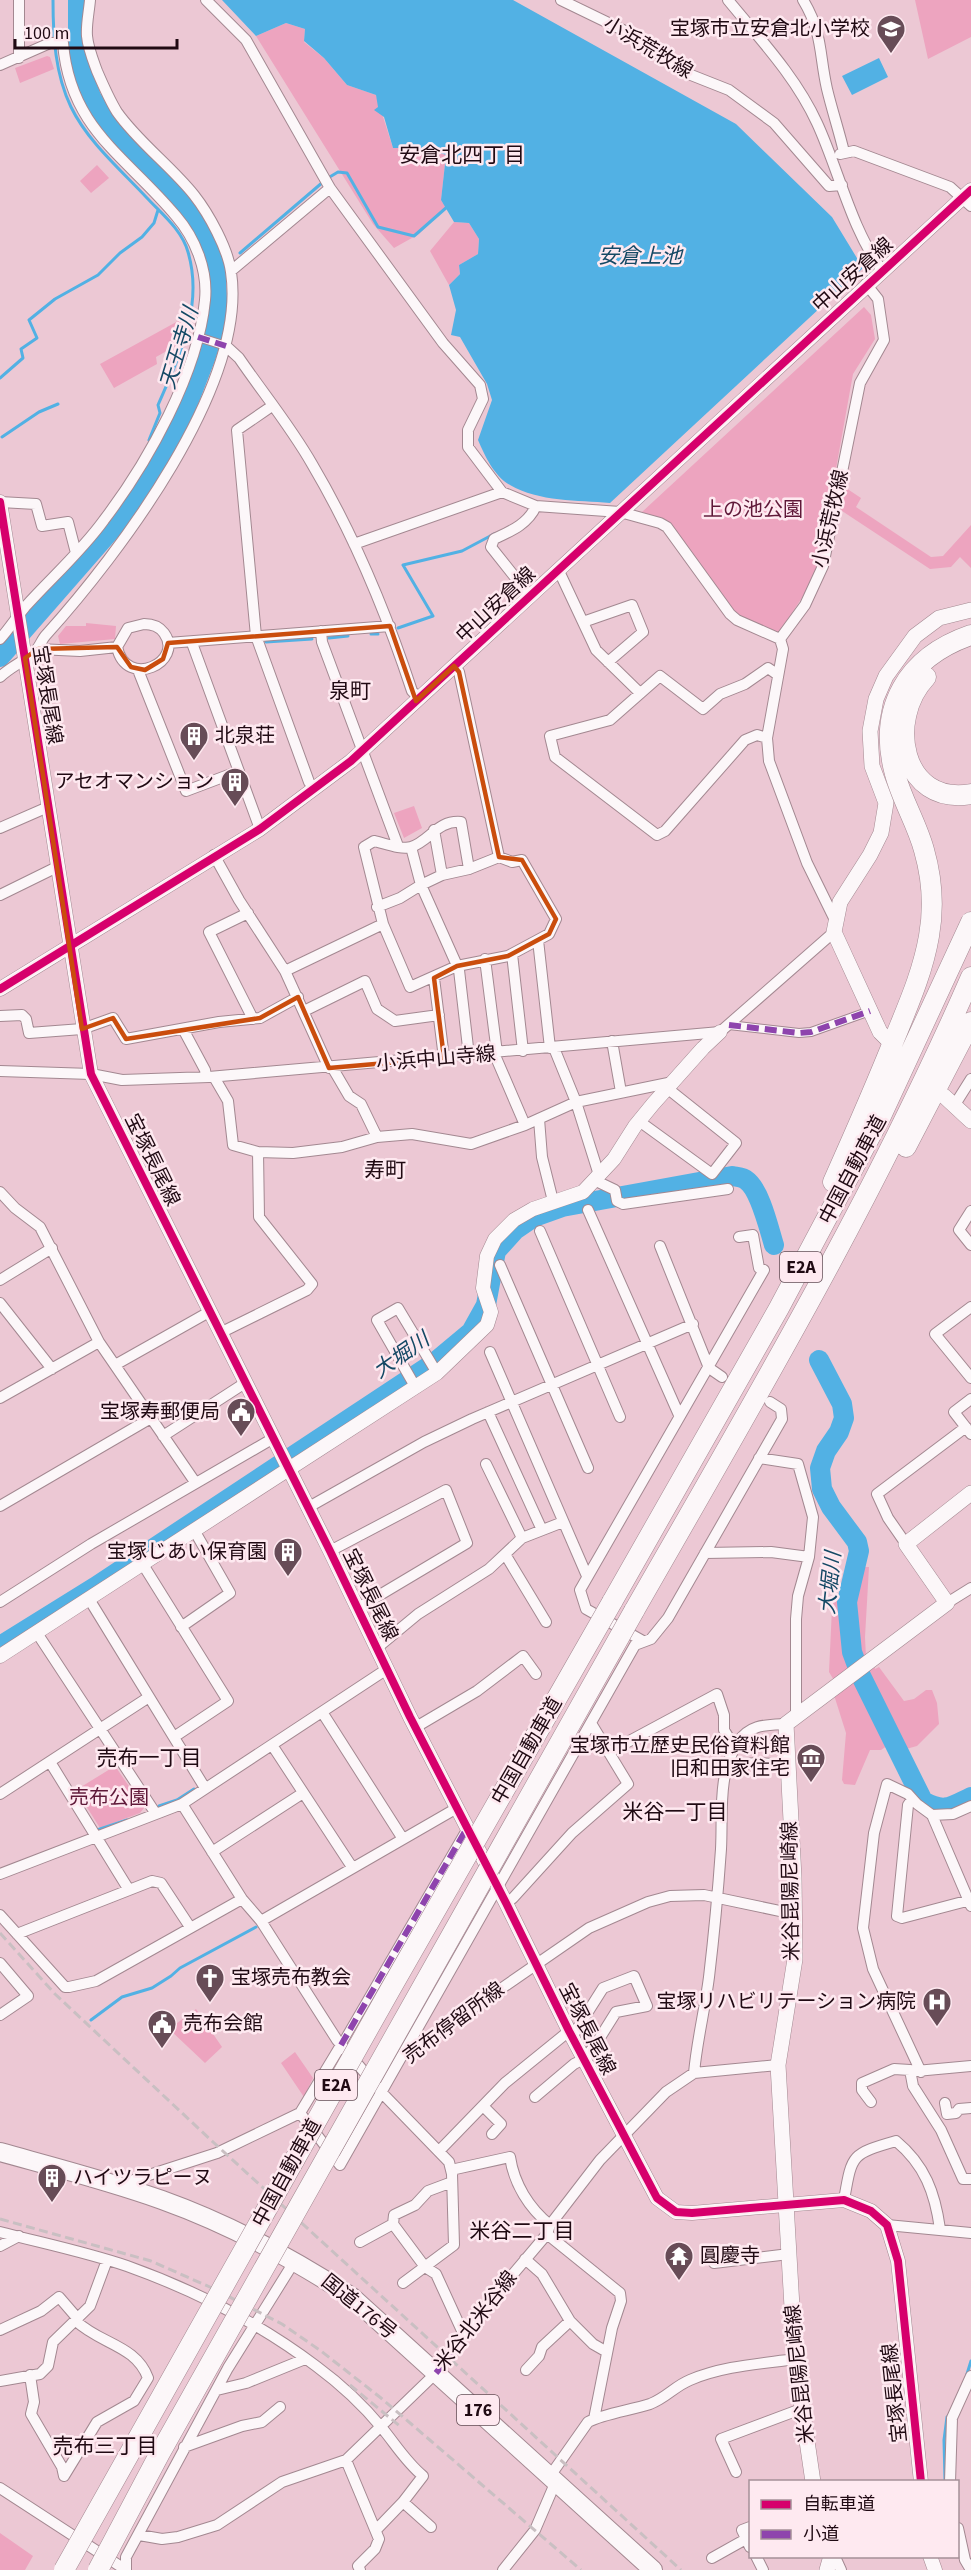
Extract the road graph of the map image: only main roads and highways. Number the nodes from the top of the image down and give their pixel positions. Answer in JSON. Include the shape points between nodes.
{"nodes":[{"id":1,"x":971,"y":610,"type":"edge"},
{"id":2,"x":971,"y":635,"type":"edge"},
{"id":3,"x":971,"y":649,"type":"edge"},
{"id":4,"x":971,"y":794,"type":"edge"},
{"id":5,"x":971,"y":922,"type":"edge"},
{"id":6,"x":971,"y":977,"type":"edge"},
{"id":7,"x":971,"y":1022,"type":"edge"},
{"id":8,"x":887,"y":1039,"type":"dead end"},
{"id":9,"x":949,"y":1101,"type":"road end"},
{"id":10,"x":971,"y":1121,"type":"edge"},
{"id":11,"x":779,"y":1308,"type":"junction"},
{"id":12,"x":771,"y":1371,"type":"junction"},
{"id":13,"x":971,"y":1493,"type":"edge"},
{"id":14,"x":0,"y":2152,"type":"edge"},
{"id":15,"x":813,"y":2480,"type":"edge"},
{"id":16,"x":64,"y":2570,"type":"edge"},
{"id":17,"x":98,"y":2570,"type":"edge"},
{"id":18,"x":653,"y":2570,"type":"edge"}],
"edges":[{"from":1,"to":8,"type":"main road","via":[[939,618],[915,636],[886,675],[876,699],[870,731],[872,766],[886,803],[881,833],[840,902],[835,926],[870,1011]]},
{"from":2,"to":11,"type":"highway","via":[[925,660],[906,681],[894,706],[890,721],[891,758],[924,850],[931,888],[929,936],[920,974],[863,1116]]},
{"from":3,"to":4,"type":"highway","via":[[943,662],[921,682],[907,710],[903,742],[921,781],[950,794]]},
{"from":5,"to":11,"type":"highway","name":"中国自動車道","number":"E2A","via":[[881,1116]]},
{"from":6,"to":12,"type":"highway","name":"中国自動車道","number":"E2A","via":[[902,1127]]},
{"from":7,"to":12,"type":"highway","via":[[886,1182]]},
{"from":9,"to":10,"type":"main road"},
{"from":11,"to":16,"type":"highway","name":"中国自動車道","number":"E2A","bridge":true},
{"from":12,"to":17,"type":"highway","name":"中国自動車道","number":"E2A","bridge":true,"via":[[165,2443]]},
{"from":13,"to":15,"type":"main road","name":"米谷昆陽尼崎線","via":[[906,1544],[947,1604],[791,1720],[788,1766],[795,1959],[778,2065],[795,2359]]},
{"from":14,"to":18,"type":"highway","name":"国道176号","number":"176","via":[[161,2200],[234,2230],[352,2297]]}]}
